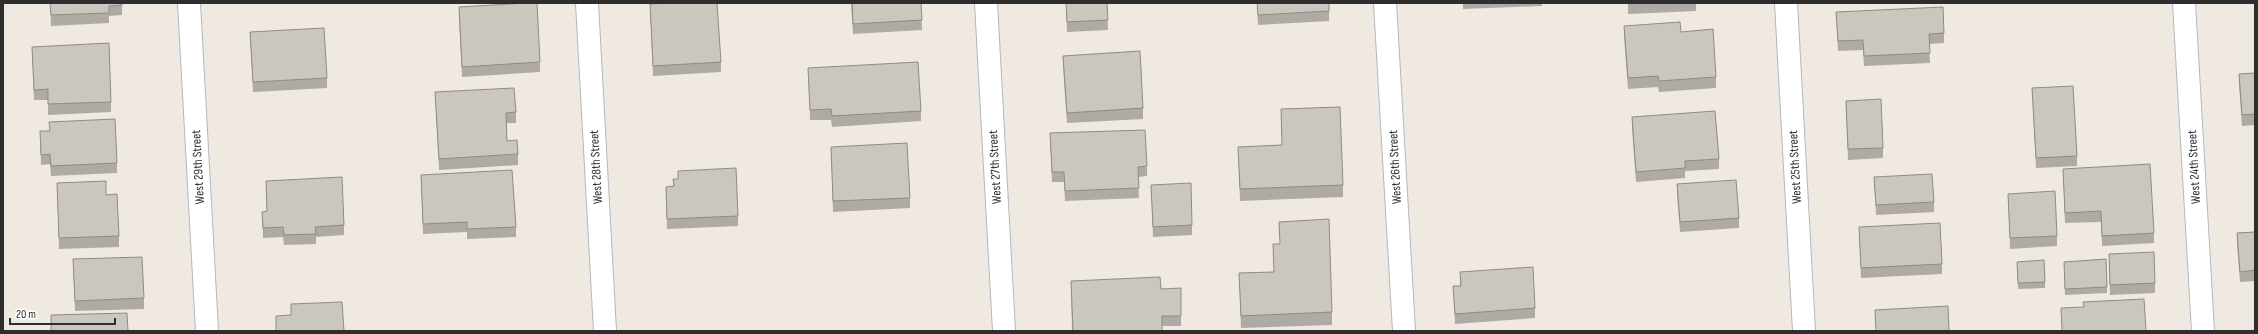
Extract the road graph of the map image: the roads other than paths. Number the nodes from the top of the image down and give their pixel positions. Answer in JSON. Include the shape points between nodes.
{"nodes":[{"id":1,"x":189,"y":3,"type":"edge"},
{"id":2,"x":587,"y":3,"type":"edge"},
{"id":3,"x":986,"y":3,"type":"edge"},
{"id":4,"x":1386,"y":3,"type":"edge"},
{"id":5,"x":1786,"y":3,"type":"edge"},
{"id":6,"x":2184,"y":3,"type":"edge"},
{"id":7,"x":207,"y":331,"type":"edge"},
{"id":8,"x":605,"y":331,"type":"edge"},
{"id":9,"x":1004,"y":331,"type":"edge"},
{"id":10,"x":1404,"y":331,"type":"edge"},
{"id":11,"x":1804,"y":331,"type":"edge"},
{"id":12,"x":2203,"y":331,"type":"edge"}],
"edges":[{"from":1,"to":7,"type":"street","name":"West 29th Street"},
{"from":2,"to":8,"type":"street","name":"West 28th Street"},
{"from":3,"to":9,"type":"street","name":"West 27th Street"},
{"from":4,"to":10,"type":"street","name":"West 26th Street"},
{"from":5,"to":11,"type":"street","name":"West 25th Street"},
{"from":6,"to":12,"type":"street","name":"West 24th Street"}]}
